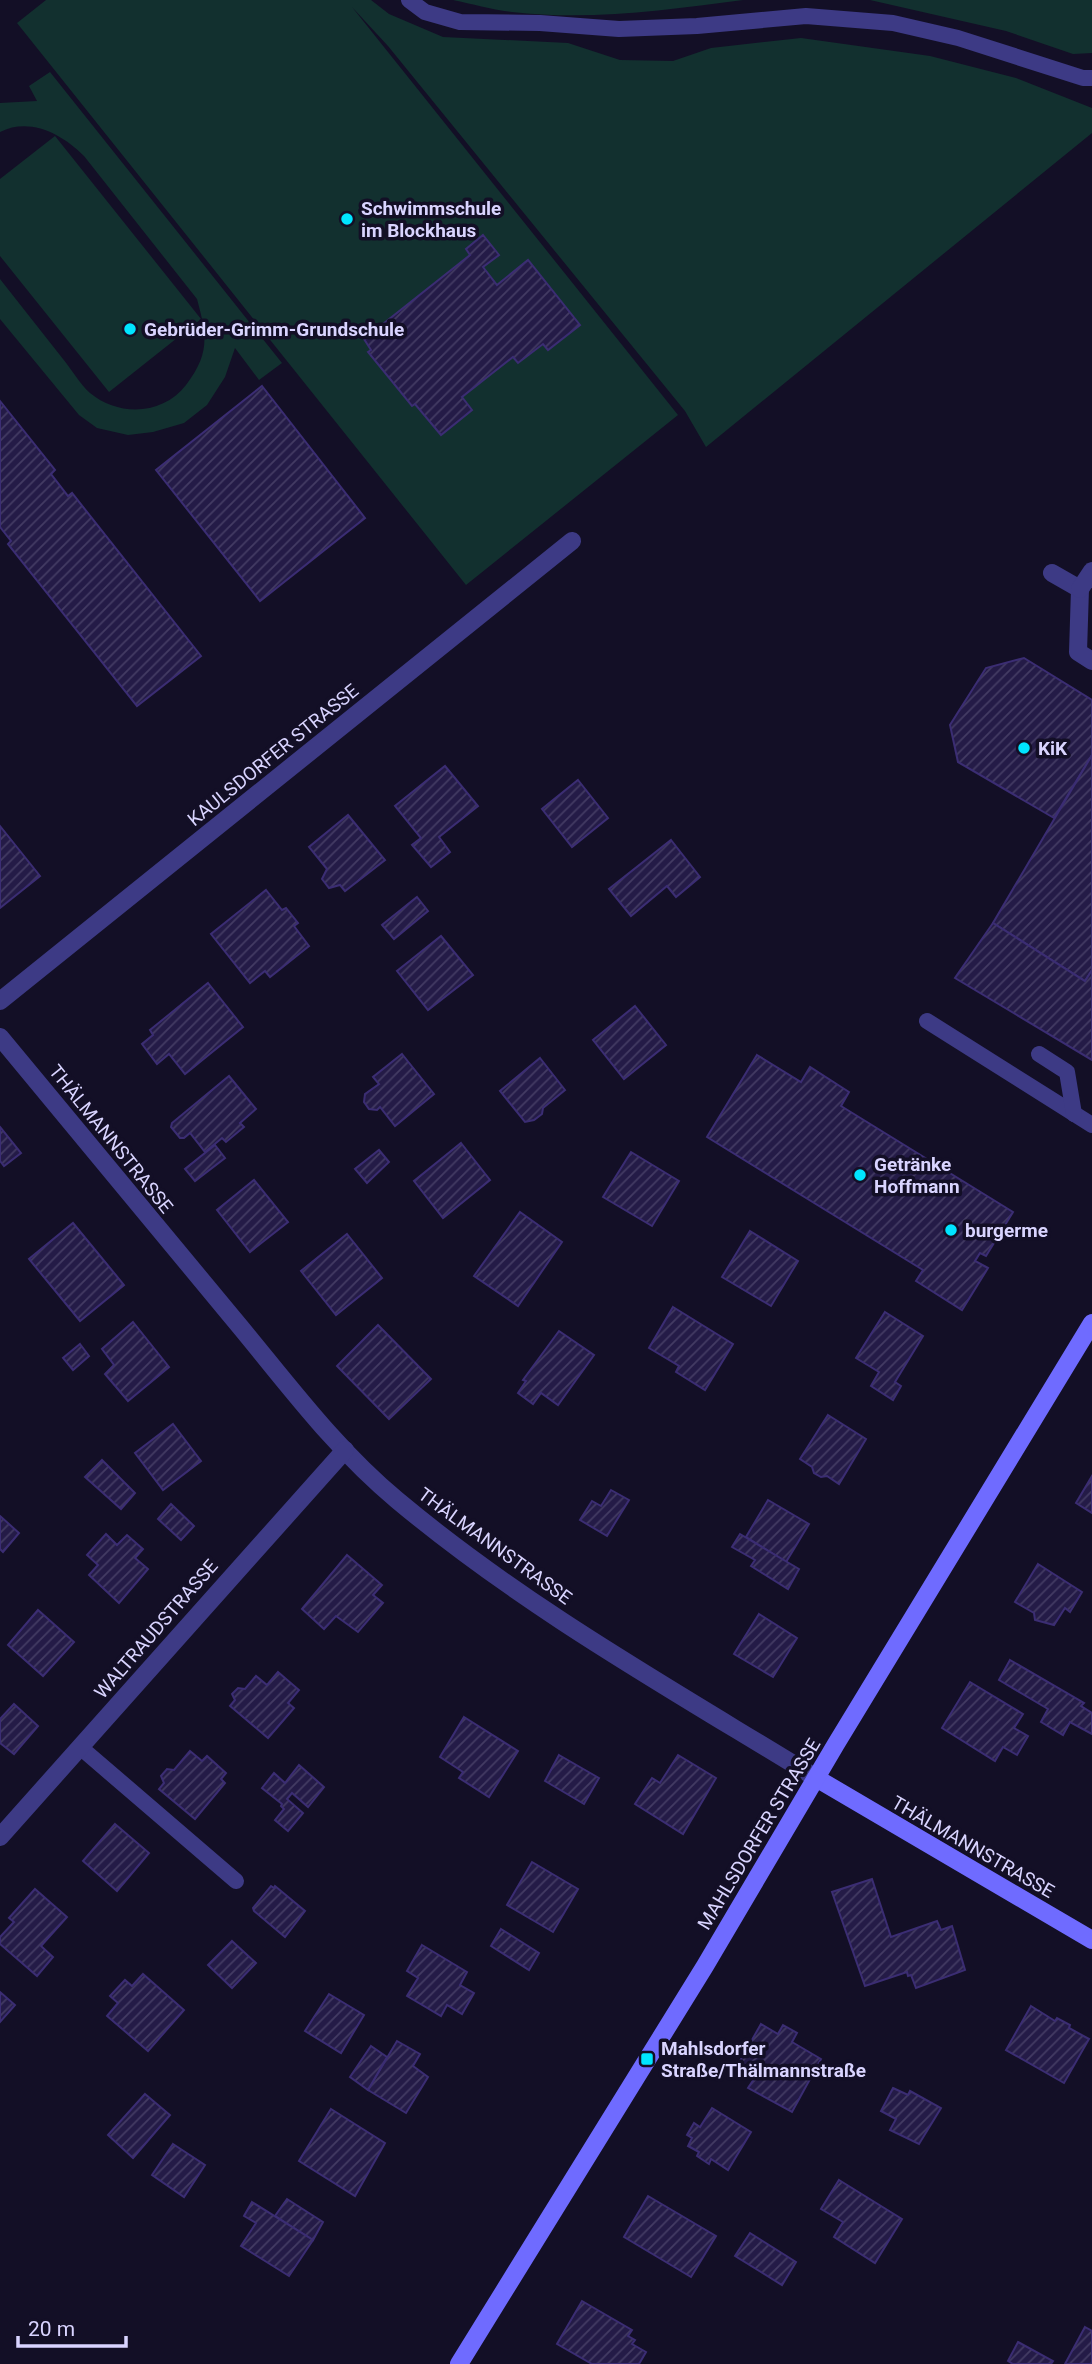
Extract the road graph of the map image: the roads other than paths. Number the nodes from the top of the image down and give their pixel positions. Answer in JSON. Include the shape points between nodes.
{"nodes":[{"id":1,"x":409,"y":0,"type":"edge"},
{"id":2,"x":1092,"y":78,"type":"edge"},
{"id":3,"x":572,"y":541,"type":"dead end"},
{"id":4,"x":1092,"y":570,"type":"edge"},
{"id":5,"x":1052,"y":572,"type":"dead end"},
{"id":6,"x":1080,"y":589,"type":"junction"},
{"id":7,"x":1092,"y":661,"type":"edge"},
{"id":8,"x":0,"y":1001,"type":"edge"},
{"id":9,"x":927,"y":1021,"type":"dead end"},
{"id":10,"x":0,"y":1037,"type":"edge"},
{"id":11,"x":1040,"y":1054,"type":"dead end"},
{"id":12,"x":1074,"y":1114,"type":"junction"},
{"id":13,"x":1092,"y":1125,"type":"edge"},
{"id":14,"x":1092,"y":1323,"type":"edge"},
{"id":15,"x":345,"y":1450,"type":"junction"},
{"id":16,"x":80,"y":1748,"type":"junction"},
{"id":17,"x":816,"y":1778,"type":"junction"},
{"id":18,"x":0,"y":1837,"type":"edge"},
{"id":19,"x":236,"y":1881,"type":"dead end"},
{"id":20,"x":1092,"y":1940,"type":"edge"},
{"id":21,"x":459,"y":2364,"type":"edge"}],
"edges":[{"from":1,"to":2,"type":"lane","via":[[425,12],[460,22],[619,29],[806,16],[892,23]]},
{"from":3,"to":8,"type":"street","name":"KAULSDORFER STRASSE"},
{"from":4,"to":6,"type":"street"},
{"from":5,"to":6,"type":"street"},
{"from":6,"to":7,"type":"street","via":[[1078,652]]},
{"from":9,"to":12,"type":"lane"},
{"from":10,"to":15,"type":"street","name":"THÄLMANNSTRASSE"},
{"from":11,"to":12,"type":"lane","via":[[1067,1072]]},
{"from":12,"to":13,"type":"lane"},
{"from":14,"to":17,"type":"main road","name":"MAHLSDORFER STRASSE"},
{"from":15,"to":16,"type":"street","name":"WALTRAUDSTRASSE"},
{"from":15,"to":17,"type":"street","name":"THÄLMANNSTRASSE","via":[[395,1499],[525,1597]]},
{"from":16,"to":18,"type":"street","name":"WALTRAUDSTRASSE"},
{"from":16,"to":19,"type":"lane"},
{"from":17,"to":20,"type":"main road","name":"THÄLMANNSTRASSE"},
{"from":17,"to":21,"type":"main road","name":"MAHLSDORFER STRASSE"}]}
